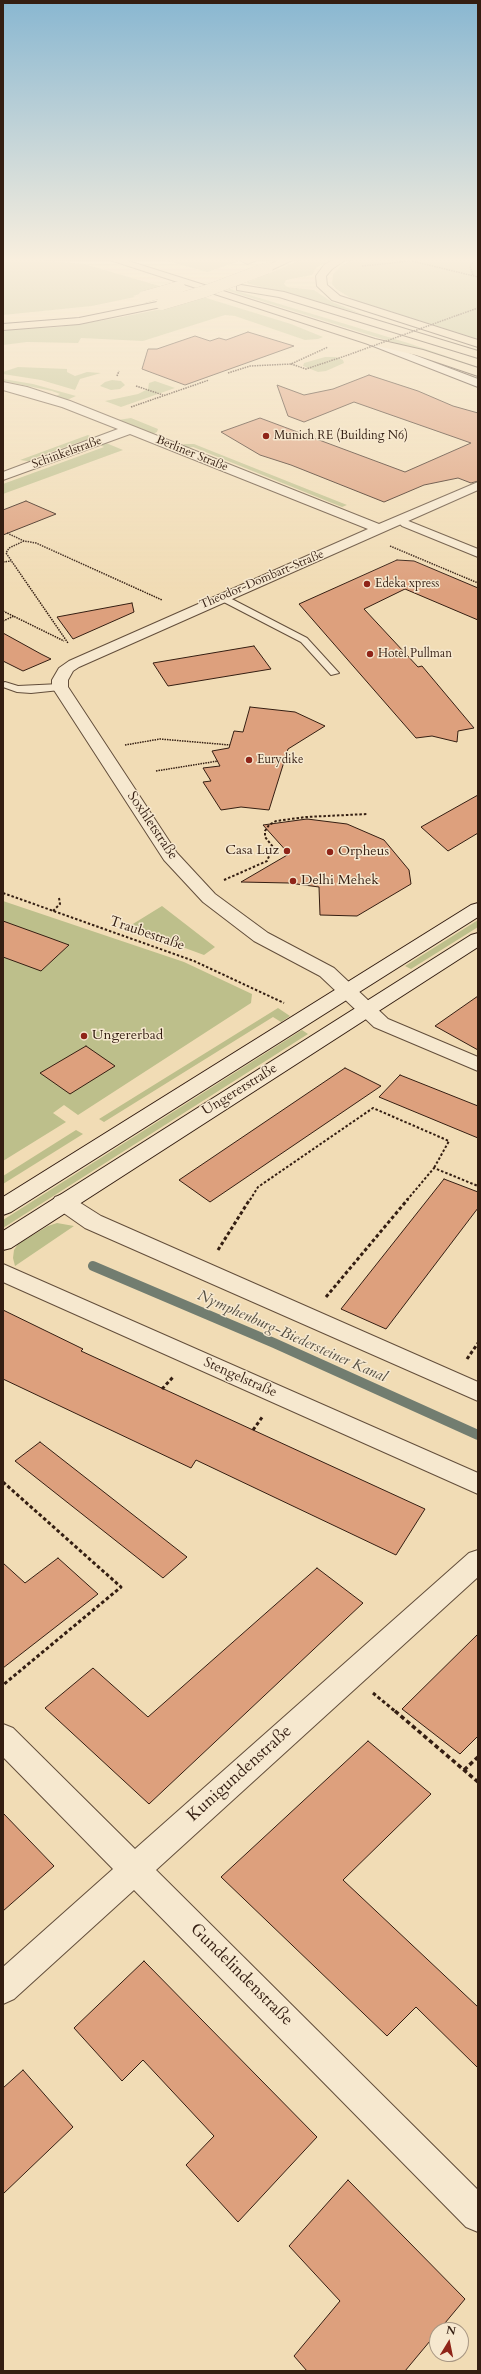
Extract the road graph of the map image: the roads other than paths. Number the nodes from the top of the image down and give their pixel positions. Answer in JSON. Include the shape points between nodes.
{"nodes":[{"id":1,"x":442,"y":370,"type":"edge"},
{"id":2,"x":478,"y":384,"type":"edge"},
{"id":3,"x":3,"y":386,"type":"edge"},
{"id":4,"x":131,"y":429,"type":"junction"},
{"id":5,"x":3,"y":476,"type":"edge"},
{"id":6,"x":477,"y":486,"type":"edge"},
{"id":7,"x":406,"y":524,"type":"dead end"},
{"id":8,"x":379,"y":528,"type":"junction"},
{"id":9,"x":478,"y":553,"type":"edge"},
{"id":10,"x":221,"y":597,"type":"junction"},
{"id":11,"x":334,"y":673,"type":"dead end"},
{"id":12,"x":5,"y":685,"type":"dead end"},
{"id":13,"x":60,"y":686,"type":"junction"},
{"id":14,"x":478,"y":909,"type":"edge"},
{"id":15,"x":478,"y":939,"type":"edge"},
{"id":16,"x":347,"y":992,"type":"junction"},
{"id":17,"x":366,"y":1010,"type":"junction"},
{"id":18,"x":478,"y":1065,"type":"edge"},
{"id":19,"x":63,"y":1202,"type":"junction"},
{"id":20,"x":3,"y":1207,"type":"edge"},
{"id":21,"x":3,"y":1242,"type":"edge"},
{"id":22,"x":3,"y":1272,"type":"edge"},
{"id":23,"x":478,"y":1392,"type":"edge"},
{"id":24,"x":478,"y":1484,"type":"edge"},
{"id":25,"x":478,"y":1561,"type":"edge"},
{"id":26,"x":3,"y":1737,"type":"edge"},
{"id":27,"x":135,"y":1868,"type":"junction"},
{"id":28,"x":3,"y":1988,"type":"edge"},
{"id":29,"x":478,"y":2215,"type":"edge"}],
"edges":[{"from":1,"to":2,"type":"street"},
{"from":3,"to":4,"type":"street","name":"Berliner Straße","via":[[38,394]]},
{"from":4,"to":5,"type":"street","name":"Schinkelstraße"},
{"from":4,"to":8,"type":"street","name":"Berliner Straße"},
{"from":6,"to":8,"type":"street","name":"Theodor-Dombart-Straße"},
{"from":7,"to":9,"type":"street"},
{"from":8,"to":10,"type":"street","name":"Theodor-Dombart-Straße"},
{"from":10,"to":11,"type":"lane","via":[[304,640]]},
{"from":10,"to":13,"type":"street","name":"Theodor-Dombart-Straße","via":[[74,664],[63,673]]},
{"from":12,"to":13,"type":"lane","via":[[31,690]]},
{"from":13,"to":16,"type":"street","name":"Soxhletstraße","via":[[170,856],[209,898],[261,937],[327,972]]},
{"from":14,"to":16,"type":"street","name":"Ungererstraße"},
{"from":15,"to":17,"type":"street","name":"Ungererstraße"},
{"from":16,"to":17,"type":"street","name":"Soxhletstraße"},
{"from":16,"to":20,"type":"street","name":"Ungererstraße"},
{"from":17,"to":18,"type":"street","name":"Soxhletstraße","via":[[381,1023]]},
{"from":17,"to":19,"type":"street","name":"Ungererstraße"},
{"from":19,"to":21,"type":"street","name":"Ungererstraße"},
{"from":19,"to":23,"type":"street","via":[[93,1222]]},
{"from":22,"to":24,"type":"street","name":"Stengelstraße"},
{"from":25,"to":27,"type":"street","name":"Kunigundenstraße"},
{"from":26,"to":27,"type":"street","name":"Gundelindenstraße"},
{"from":27,"to":28,"type":"street","name":"Kunigundenstraße"},
{"from":27,"to":29,"type":"street","name":"Gundelindenstraße"}]}
